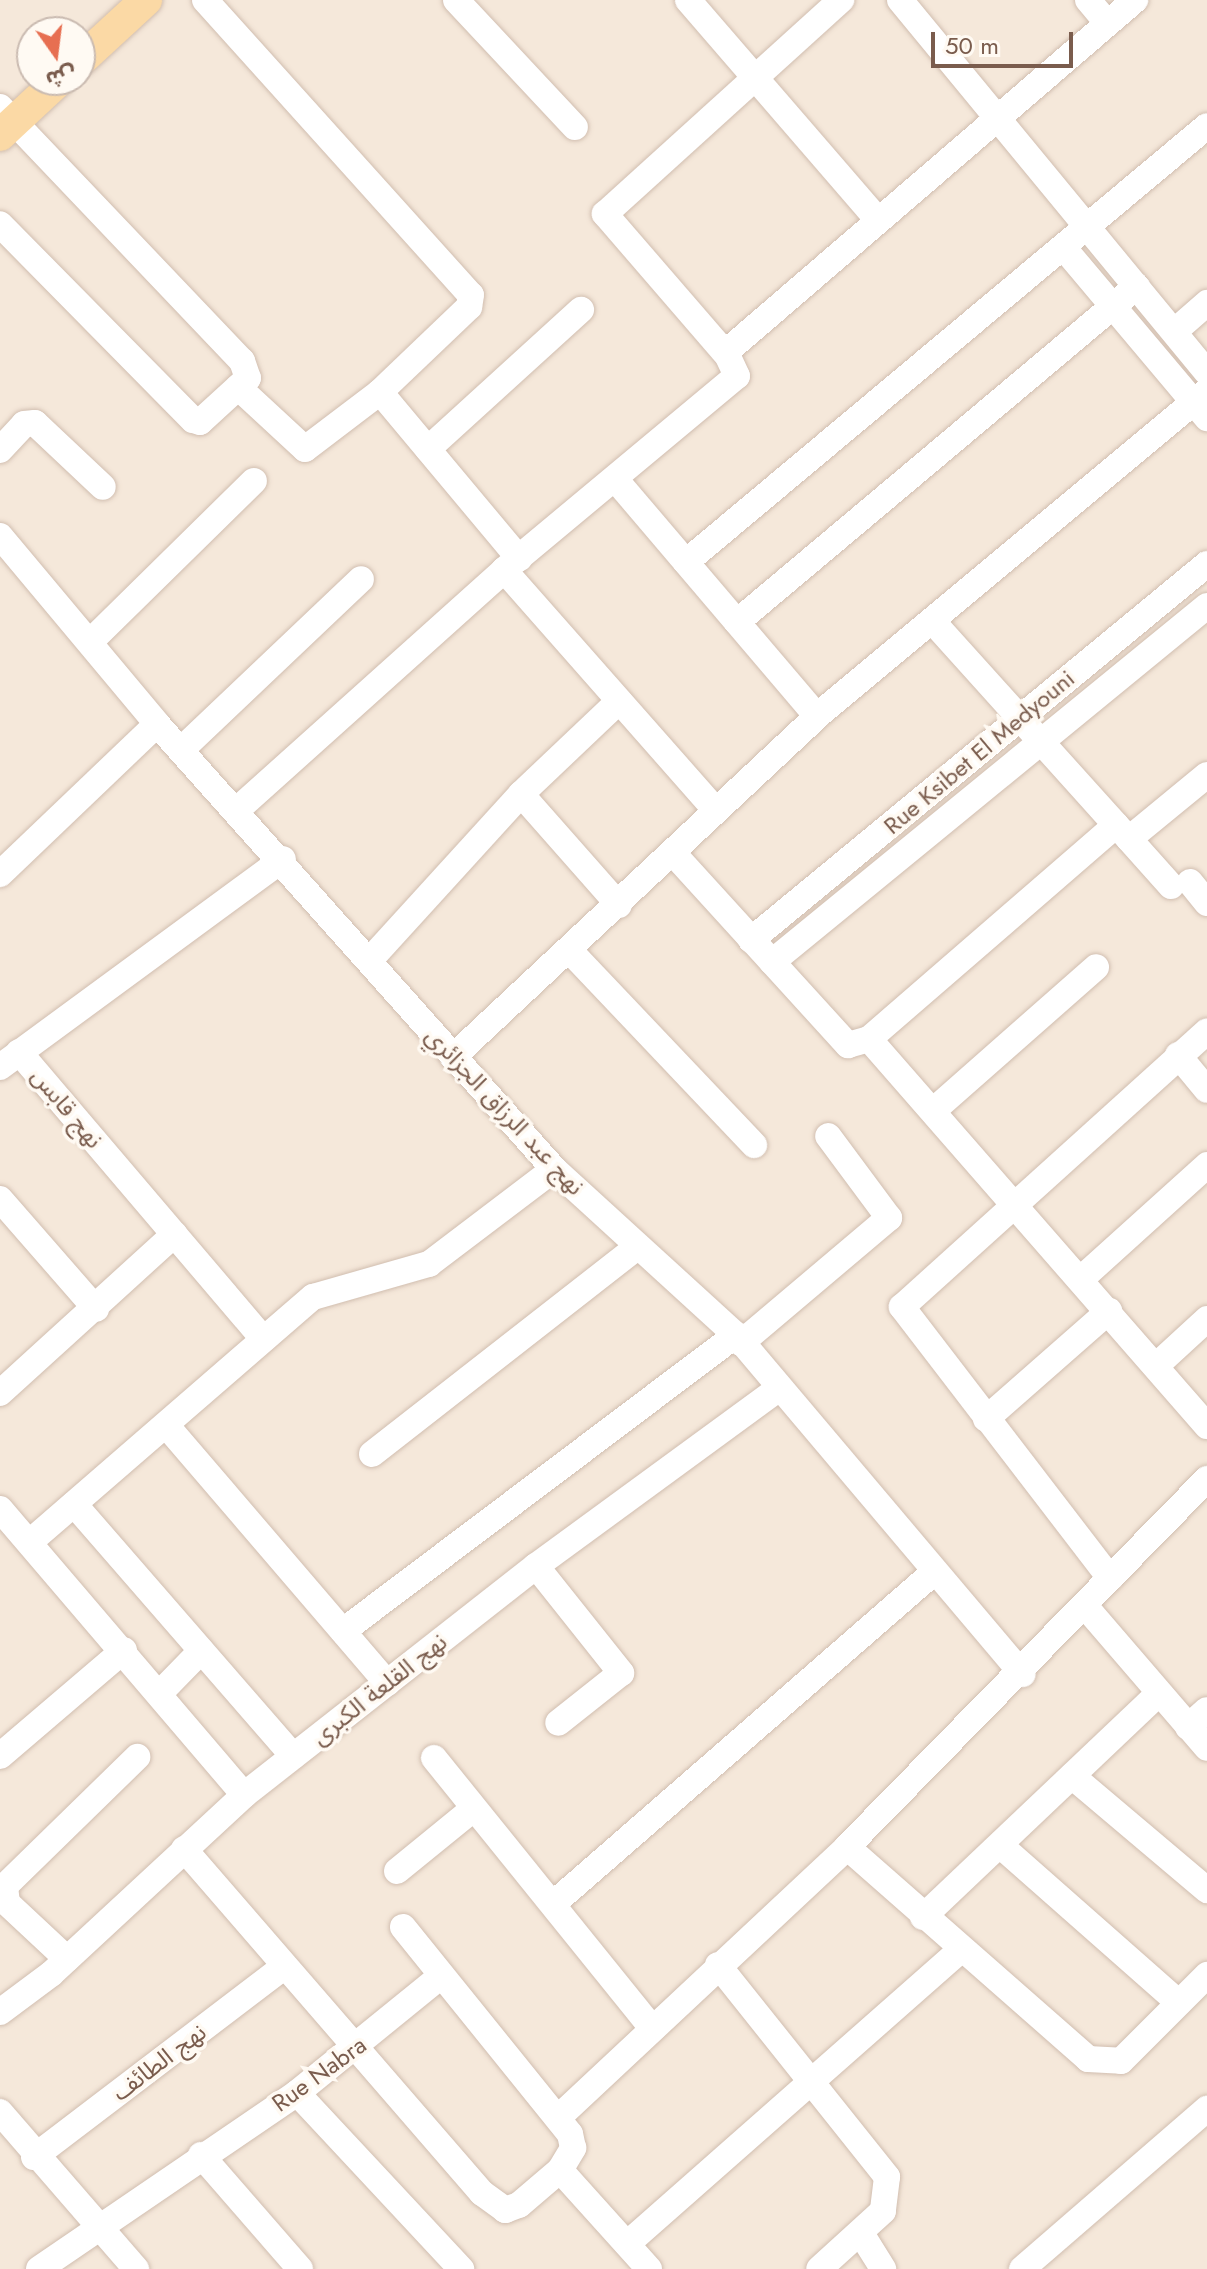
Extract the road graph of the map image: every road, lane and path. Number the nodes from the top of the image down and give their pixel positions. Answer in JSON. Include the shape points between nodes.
{"nodes":[{"id":1,"x":146,"y":0,"type":"edge"},
{"id":2,"x":205,"y":0,"type":"edge"},
{"id":3,"x":456,"y":0,"type":"edge"},
{"id":4,"x":688,"y":0,"type":"edge"},
{"id":5,"x":841,"y":0,"type":"edge"},
{"id":6,"x":900,"y":0,"type":"edge"},
{"id":7,"x":1088,"y":0,"type":"edge"},
{"id":8,"x":1135,"y":0,"type":"edge"},
{"id":9,"x":1107,"y":23,"type":"junction"},
{"id":10,"x":96,"y":46,"type":"edge"},
{"id":11,"x":755,"y":73,"type":"junction"},
{"id":12,"x":38,"y":96,"type":"edge"},
{"id":13,"x":999,"y":120,"type":"junction"},
{"id":14,"x":5,"y":121,"type":"edge"},
{"id":15,"x":1207,"y":126,"type":"edge"},
{"id":16,"x":575,"y":127,"type":"dead end"},
{"id":17,"x":877,"y":219,"type":"junction"},
{"id":18,"x":0,"y":224,"type":"edge"},
{"id":19,"x":1090,"y":226,"type":"junction"},
{"id":20,"x":1063,"y":247,"type":"junction"},
{"id":21,"x":1137,"y":286,"type":"junction"},
{"id":22,"x":1207,"y":303,"type":"edge"},
{"id":23,"x":1112,"y":306,"type":"junction"},
{"id":24,"x":581,"y":310,"type":"dead end"},
{"id":25,"x":1175,"y":331,"type":"junction"},
{"id":26,"x":725,"y":353,"type":"junction"},
{"id":27,"x":1207,"y":372,"type":"edge"},
{"id":28,"x":238,"y":387,"type":"junction"},
{"id":29,"x":380,"y":392,"type":"junction"},
{"id":30,"x":1202,"y":404,"type":"edge"},
{"id":31,"x":428,"y":449,"type":"junction"},
{"id":32,"x":0,"y":450,"type":"edge"},
{"id":33,"x":616,"y":480,"type":"junction"},
{"id":34,"x":254,"y":481,"type":"dead end"},
{"id":35,"x":103,"y":487,"type":"dead end"},
{"id":36,"x":0,"y":536,"type":"edge"},
{"id":37,"x":686,"y":562,"type":"junction"},
{"id":38,"x":511,"y":564,"type":"junction"},
{"id":39,"x":1207,"y":564,"type":"edge"},
{"id":40,"x":361,"y":579,"type":"dead end"},
{"id":41,"x":1207,"y":606,"type":"edge"},
{"id":42,"x":932,"y":621,"type":"junction"},
{"id":43,"x":737,"y":622,"type":"junction"},
{"id":44,"x":92,"y":640,"type":"junction"},
{"id":45,"x":619,"y":701,"type":"junction"},
{"id":46,"x":817,"y":716,"type":"junction"},
{"id":47,"x":1019,"y":719,"type":"junction"},
{"id":48,"x":157,"y":724,"type":"junction"},
{"id":49,"x":1038,"y":742,"type":"junction"},
{"id":50,"x":181,"y":750,"type":"junction"},
{"id":51,"x":1207,"y":775,"type":"edge"},
{"id":52,"x":521,"y":794,"type":"junction"},
{"id":53,"x":238,"y":809,"type":"junction"},
{"id":54,"x":715,"y":809,"type":"junction"},
{"id":55,"x":1122,"y":832,"type":"junction"},
{"id":56,"x":673,"y":853,"type":"junction"},
{"id":57,"x":283,"y":859,"type":"junction"},
{"id":58,"x":0,"y":874,"type":"edge"},
{"id":59,"x":1207,"y":903,"type":"edge"},
{"id":60,"x":619,"y":905,"type":"junction"},
{"id":61,"x":751,"y":940,"type":"junction"},
{"id":62,"x":569,"y":950,"type":"junction"},
{"id":63,"x":370,"y":960,"type":"junction"},
{"id":64,"x":772,"y":962,"type":"junction"},
{"id":65,"x":1096,"y":967,"type":"dead end"},
{"id":66,"x":1207,"y":1031,"type":"edge"},
{"id":67,"x":869,"y":1039,"type":"junction"},
{"id":68,"x":1178,"y":1055,"type":"junction"},
{"id":69,"x":453,"y":1057,"type":"junction"},
{"id":70,"x":10,"y":1059,"type":"edge"},
{"id":71,"x":1207,"y":1090,"type":"edge"},
{"id":72,"x":934,"y":1110,"type":"junction"},
{"id":73,"x":828,"y":1136,"type":"dead end"},
{"id":74,"x":754,"y":1145,"type":"dead end"},
{"id":75,"x":1207,"y":1165,"type":"edge"},
{"id":76,"x":554,"y":1169,"type":"junction"},
{"id":77,"x":0,"y":1199,"type":"edge"},
{"id":78,"x":1014,"y":1199,"type":"junction"},
{"id":79,"x":175,"y":1234,"type":"junction"},
{"id":80,"x":637,"y":1247,"type":"junction"},
{"id":81,"x":1081,"y":1279,"type":"junction"},
{"id":82,"x":96,"y":1309,"type":"junction"},
{"id":83,"x":1109,"y":1311,"type":"junction"},
{"id":84,"x":1207,"y":1319,"type":"edge"},
{"id":85,"x":263,"y":1339,"type":"junction"},
{"id":86,"x":738,"y":1339,"type":"junction"},
{"id":87,"x":1157,"y":1365,"type":"junction"},
{"id":88,"x":778,"y":1389,"type":"junction"},
{"id":89,"x":0,"y":1393,"type":"edge"},
{"id":90,"x":986,"y":1419,"type":"junction"},
{"id":91,"x":166,"y":1425,"type":"junction"},
{"id":92,"x":1207,"y":1426,"type":"edge"},
{"id":93,"x":372,"y":1454,"type":"dead end"},
{"id":94,"x":1207,"y":1479,"type":"edge"},
{"id":95,"x":74,"y":1504,"type":"junction"},
{"id":96,"x":3,"y":1517,"type":"edge"},
{"id":97,"x":31,"y":1541,"type":"junction"},
{"id":98,"x":536,"y":1566,"type":"junction"},
{"id":99,"x":933,"y":1573,"type":"junction"},
{"id":100,"x":1110,"y":1578,"type":"junction"},
{"id":101,"x":1085,"y":1606,"type":"junction"},
{"id":102,"x":343,"y":1631,"type":"junction"},
{"id":103,"x":124,"y":1650,"type":"junction"},
{"id":104,"x":201,"y":1651,"type":"junction"},
{"id":105,"x":1022,"y":1674,"type":"junction"},
{"id":106,"x":387,"y":1683,"type":"junction"},
{"id":107,"x":160,"y":1693,"type":"junction"},
{"id":108,"x":1159,"y":1693,"type":"junction"},
{"id":109,"x":1197,"y":1718,"type":"edge"},
{"id":110,"x":558,"y":1723,"type":"dead end"},
{"id":111,"x":1207,"y":1748,"type":"edge"},
{"id":112,"x":0,"y":1756,"type":"edge"},
{"id":113,"x":293,"y":1756,"type":"junction"},
{"id":114,"x":137,"y":1757,"type":"dead end"},
{"id":115,"x":434,"y":1758,"type":"dead end"},
{"id":116,"x":1072,"y":1776,"type":"junction"},
{"id":117,"x":244,"y":1795,"type":"junction"},
{"id":118,"x":473,"y":1809,"type":"junction"},
{"id":119,"x":1001,"y":1846,"type":"junction"},
{"id":120,"x":847,"y":1847,"type":"junction"},
{"id":121,"x":184,"y":1849,"type":"junction"},
{"id":122,"x":397,"y":1871,"type":"dead end"},
{"id":123,"x":1207,"y":1890,"type":"edge"},
{"id":124,"x":553,"y":1904,"type":"junction"},
{"id":125,"x":923,"y":1917,"type":"junction"},
{"id":126,"x":403,"y":1927,"type":"dead end"},
{"id":127,"x":961,"y":1950,"type":"junction"},
{"id":128,"x":67,"y":1959,"type":"junction"},
{"id":129,"x":718,"y":1965,"type":"junction"},
{"id":130,"x":283,"y":1967,"type":"junction"},
{"id":131,"x":1207,"y":1975,"type":"edge"},
{"id":132,"x":441,"y":1976,"type":"junction"},
{"id":133,"x":1179,"y":2003,"type":"junction"},
{"id":134,"x":0,"y":2012,"type":"edge"},
{"id":135,"x":653,"y":2029,"type":"junction"},
{"id":136,"x":354,"y":2049,"type":"junction"},
{"id":137,"x":814,"y":2084,"type":"junction"},
{"id":138,"x":297,"y":2093,"type":"junction"},
{"id":139,"x":1207,"y":2109,"type":"edge"},
{"id":140,"x":0,"y":2112,"type":"edge"},
{"id":141,"x":561,"y":2115,"type":"junction"},
{"id":142,"x":201,"y":2155,"type":"junction"},
{"id":143,"x":34,"y":2157,"type":"junction"},
{"id":144,"x":560,"y":2170,"type":"junction"},
{"id":145,"x":98,"y":2226,"type":"junction"},
{"id":146,"x":862,"y":2235,"type":"junction"},
{"id":147,"x":627,"y":2244,"type":"junction"},
{"id":148,"x":39,"y":2269,"type":"edge"},
{"id":149,"x":136,"y":2269,"type":"edge"},
{"id":150,"x":300,"y":2269,"type":"edge"},
{"id":151,"x":461,"y":2269,"type":"edge"},
{"id":152,"x":649,"y":2269,"type":"edge"},
{"id":153,"x":819,"y":2269,"type":"edge"},
{"id":154,"x":883,"y":2269,"type":"edge"},
{"id":155,"x":1022,"y":2269,"type":"edge"}],
"edges":[{"from":1,"to":10,"type":"main road"},
{"from":2,"to":29,"type":"street","via":[[471,295],[469,307]]},
{"from":3,"to":16,"type":"street"},
{"from":4,"to":11,"type":"street"},
{"from":5,"to":11,"type":"street"},
{"from":6,"to":13,"type":"street"},
{"from":7,"to":9,"type":"street"},
{"from":8,"to":9,"type":"street"},
{"from":9,"to":13,"type":"street"},
{"from":11,"to":17,"type":"street"},
{"from":11,"to":26,"type":"street","via":[[605,214]]},
{"from":12,"to":14,"type":"main road"},
{"from":13,"to":17,"type":"street"},
{"from":13,"to":19,"type":"street"},
{"from":14,"to":28,"type":"street","via":[[242,361],[250,371]]},
{"from":15,"to":19,"type":"street"},
{"from":17,"to":26,"type":"street"},
{"from":18,"to":28,"type":"street","via":[[193,420],[200,422]]},
{"from":19,"to":20,"type":"street"},
{"from":19,"to":21,"type":"street"},
{"from":20,"to":23,"type":"street"},
{"from":20,"to":37,"type":"street"},
{"from":21,"to":23,"type":"street"},
{"from":21,"to":25,"type":"street"},
{"from":22,"to":25,"type":"street"},
{"from":23,"to":30,"type":"street"},
{"from":23,"to":43,"type":"street"},
{"from":24,"to":31,"type":"street"},
{"from":25,"to":27,"type":"street"},
{"from":26,"to":33,"type":"street","via":[[737,376]]},
{"from":28,"to":29,"type":"street","via":[[305,449]]},
{"from":29,"to":31,"type":"street"},
{"from":30,"to":42,"type":"street"},
{"from":31,"to":38,"type":"street"},
{"from":32,"to":35,"type":"street","via":[[24,424],[35,423]]},
{"from":33,"to":37,"type":"street"},
{"from":33,"to":38,"type":"street"},
{"from":34,"to":44,"type":"street"},
{"from":36,"to":44,"type":"street","name":"نهج عبد الرزاق الجزائري"},
{"from":37,"to":43,"type":"street"},
{"from":38,"to":45,"type":"street"},
{"from":38,"to":53,"type":"street"},
{"from":39,"to":47,"type":"street","name":"Rue Ksibet El Medyouni"},
{"from":40,"to":50,"type":"street"},
{"from":41,"to":49,"type":"street","name":"Rue Ksibet El Medyouni"},
{"from":42,"to":46,"type":"street"},
{"from":42,"to":47,"type":"street"},
{"from":43,"to":46,"type":"street"},
{"from":44,"to":48,"type":"street","name":"نهج عبد الرزاق الجزائري"},
{"from":45,"to":52,"type":"street"},
{"from":45,"to":54,"type":"street"},
{"from":46,"to":54,"type":"street"},
{"from":47,"to":49,"type":"street"},
{"from":47,"to":61,"type":"street","name":"Rue Ksibet El Medyouni"},
{"from":48,"to":50,"type":"street","name":"نهج عبد الرزاق الجزائري"},
{"from":48,"to":58,"type":"street"},
{"from":49,"to":55,"type":"street"},
{"from":49,"to":64,"type":"street","name":"Rue Ksibet El Medyouni"},
{"from":50,"to":53,"type":"street","name":"نهج عبد الرزاق الجزائري"},
{"from":51,"to":55,"type":"street"},
{"from":52,"to":60,"type":"street"},
{"from":52,"to":63,"type":"street"},
{"from":53,"to":57,"type":"street","name":"نهج عبد الرزاق الجزائري"},
{"from":54,"to":56,"type":"street"},
{"from":55,"to":59,"type":"street"},
{"from":55,"to":67,"type":"street"},
{"from":56,"to":60,"type":"street"},
{"from":56,"to":61,"type":"street"},
{"from":57,"to":63,"type":"street","name":"نهج عبد الرزاق الجزائري"},
{"from":57,"to":70,"type":"street","name":"نهج قابس"},
{"from":60,"to":62,"type":"street"},
{"from":61,"to":64,"type":"street"},
{"from":62,"to":69,"type":"street"},
{"from":62,"to":74,"type":"street"},
{"from":63,"to":69,"type":"street","name":"نهج عبد الرزاق الجزائري"},
{"from":64,"to":67,"type":"street","via":[[848,1045]]},
{"from":65,"to":72,"type":"street"},
{"from":66,"to":68,"type":"street"},
{"from":67,"to":72,"type":"street"},
{"from":68,"to":71,"type":"street"},
{"from":68,"to":78,"type":"street"},
{"from":69,"to":76,"type":"street","name":"نهج عبد الرزاق الجزائري"},
{"from":70,"to":79,"type":"street","name":"نهج قابس"},
{"from":72,"to":78,"type":"street"},
{"from":73,"to":86,"type":"street","via":[[889,1218]]},
{"from":75,"to":81,"type":"street"},
{"from":76,"to":80,"type":"street","name":"نهج عبد الرزاق الجزائري"},
{"from":76,"to":85,"type":"street","via":[[429,1264],[325,1290]]},
{"from":77,"to":82,"type":"street"},
{"from":78,"to":81,"type":"street"},
{"from":78,"to":90,"type":"street","via":[[902,1307]]},
{"from":79,"to":82,"type":"street"},
{"from":79,"to":85,"type":"street","name":"نهج قابس"},
{"from":80,"to":86,"type":"street","name":"نهج عبد الرزاق الجزائري"},
{"from":80,"to":93,"type":"street"},
{"from":81,"to":83,"type":"street"},
{"from":82,"to":89,"type":"street"},
{"from":83,"to":87,"type":"street"},
{"from":83,"to":90,"type":"street"},
{"from":84,"to":87,"type":"street"},
{"from":85,"to":91,"type":"street"},
{"from":86,"to":88,"type":"street","name":"نهج عبد الرزاق الجزائري"},
{"from":86,"to":102,"type":"street"},
{"from":87,"to":92,"type":"street"},
{"from":88,"to":98,"type":"street","name":"نهج القلعة الكبرى"},
{"from":88,"to":99,"type":"street","name":"نهج عبد الرزاق الجزائري"},
{"from":90,"to":100,"type":"street"},
{"from":91,"to":95,"type":"street"},
{"from":91,"to":102,"type":"street"},
{"from":94,"to":100,"type":"street"},
{"from":95,"to":97,"type":"street"},
{"from":95,"to":104,"type":"street"},
{"from":96,"to":97,"type":"street"},
{"from":97,"to":103,"type":"street"},
{"from":98,"to":106,"type":"street","name":"نهج القلعة الكبرى"},
{"from":98,"to":110,"type":"street","via":[[621,1673]]},
{"from":99,"to":105,"type":"street","name":"نهج عبد الرزاق الجزائري"},
{"from":99,"to":124,"type":"street"},
{"from":100,"to":101,"type":"street"},
{"from":101,"to":105,"type":"street"},
{"from":101,"to":108,"type":"street"},
{"from":102,"to":106,"type":"street"},
{"from":103,"to":107,"type":"street"},
{"from":103,"to":112,"type":"street"},
{"from":104,"to":107,"type":"street"},
{"from":104,"to":113,"type":"street"},
{"from":105,"to":120,"type":"street"},
{"from":106,"to":113,"type":"street","name":"نهج القلعة الكبرى"},
{"from":107,"to":117,"type":"street"},
{"from":108,"to":109,"type":"street"},
{"from":108,"to":116,"type":"street"},
{"from":109,"to":111,"type":"street"},
{"from":113,"to":117,"type":"street","name":"نهج القلعة الكبرى"},
{"from":114,"to":128,"type":"street","via":[[5,1886],[7,1903]]},
{"from":115,"to":118,"type":"street"},
{"from":116,"to":119,"type":"street"},
{"from":116,"to":123,"type":"street"},
{"from":117,"to":121,"type":"street","name":"نهج القلعة الكبرى"},
{"from":118,"to":122,"type":"street"},
{"from":118,"to":124,"type":"street"},
{"from":119,"to":125,"type":"street"},
{"from":119,"to":133,"type":"street"},
{"from":120,"to":125,"type":"street"},
{"from":120,"to":129,"type":"street"},
{"from":121,"to":128,"type":"street","name":"نهج القلعة الكبرى"},
{"from":121,"to":130,"type":"street"},
{"from":124,"to":135,"type":"street"},
{"from":125,"to":127,"type":"street"},
{"from":126,"to":132,"type":"street"},
{"from":127,"to":133,"type":"street","via":[[1088,2059],[1104,2063],[1121,2061]]},
{"from":127,"to":137,"type":"street"},
{"from":128,"to":134,"type":"street","name":"نهج القلعة الكبرى"},
{"from":129,"to":135,"type":"street"},
{"from":129,"to":137,"type":"street"},
{"from":130,"to":136,"type":"street"},
{"from":130,"to":143,"type":"street","name":"نهج الطائف"},
{"from":131,"to":133,"type":"street"},
{"from":132,"to":136,"type":"street","name":"Rue Nabra"},
{"from":132,"to":141,"type":"street"},
{"from":135,"to":141,"type":"street"},
{"from":136,"to":138,"type":"street","name":"Rue Nabra"},
{"from":136,"to":144,"type":"street","via":[[495,2205],[519,2205]]},
{"from":137,"to":146,"type":"street","via":[[887,2177],[883,2211]]},
{"from":137,"to":147,"type":"street"},
{"from":138,"to":142,"type":"street","name":"Rue Nabra"},
{"from":138,"to":151,"type":"street"},
{"from":139,"to":155,"type":"street"},
{"from":140,"to":143,"type":"street"},
{"from":141,"to":144,"type":"street","via":[[573,2148]]},
{"from":142,"to":145,"type":"street","name":"Rue Nabra"},
{"from":142,"to":150,"type":"street"},
{"from":143,"to":145,"type":"street"},
{"from":144,"to":147,"type":"street"},
{"from":145,"to":148,"type":"street","name":"Rue Nabra"},
{"from":145,"to":149,"type":"street"},
{"from":146,"to":153,"type":"street"},
{"from":146,"to":154,"type":"street"},
{"from":147,"to":152,"type":"street"}]}
